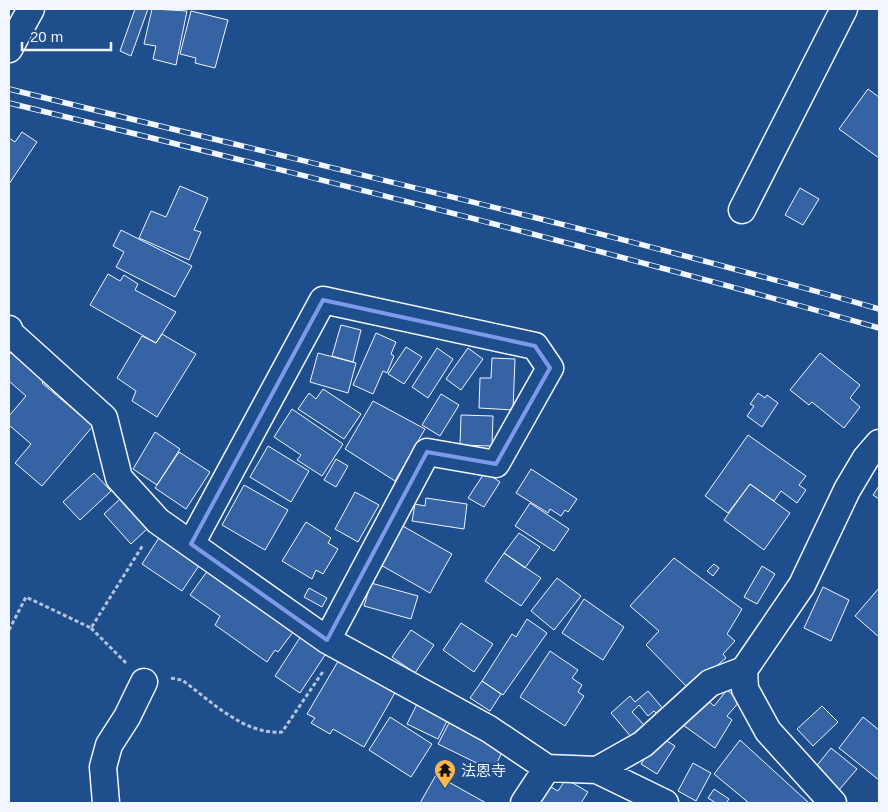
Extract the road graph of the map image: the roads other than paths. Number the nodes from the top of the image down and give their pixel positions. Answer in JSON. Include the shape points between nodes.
{"nodes":[{"id":1,"x":31,"y":9,"type":"edge"},
{"id":2,"x":844,"y":9,"type":"edge"},
{"id":3,"x":10,"y":45,"type":"edge"},
{"id":4,"x":742,"y":210,"type":"dead end"},
{"id":5,"x":9,"y":329,"type":"edge"},
{"id":6,"x":879,"y":443,"type":"edge"},
{"id":7,"x":191,"y":544,"type":"junction"},
{"id":8,"x":333,"y":644,"type":"junction"},
{"id":9,"x":744,"y":670,"type":"junction"},
{"id":10,"x":144,"y":682,"type":"road end"},
{"id":11,"x":547,"y":768,"type":"junction"},
{"id":12,"x":597,"y":770,"type":"junction"},
{"id":13,"x":106,"y":803,"type":"edge"},
{"id":14,"x":524,"y":803,"type":"edge"},
{"id":15,"x":665,"y":803,"type":"edge"},
{"id":16,"x":833,"y":803,"type":"edge"}],
"edges":[{"from":1,"to":3,"type":"street"},
{"from":2,"to":4,"type":"street"},
{"from":5,"to":7,"type":"street","via":[[104,418],[119,478],[158,521]]},
{"from":6,"to":9,"type":"street","via":[[846,490],[802,585]]},
{"from":7,"to":8,"type":"street"},
{"from":7,"to":8,"type":"street","via":[[323,300],[536,346],[550,368],[496,464],[427,452]]},
{"from":8,"to":11,"type":"street","via":[[489,729]]},
{"from":9,"to":12,"type":"street","via":[[710,683],[643,744]]},
{"from":9,"to":16,"type":"street","via":[[745,689],[768,731]]},
{"from":10,"to":13,"type":"street","via":[[109,745],[103,767]]},
{"from":11,"to":12,"type":"street"},
{"from":11,"to":14,"type":"street"},
{"from":12,"to":15,"type":"street"}]}
